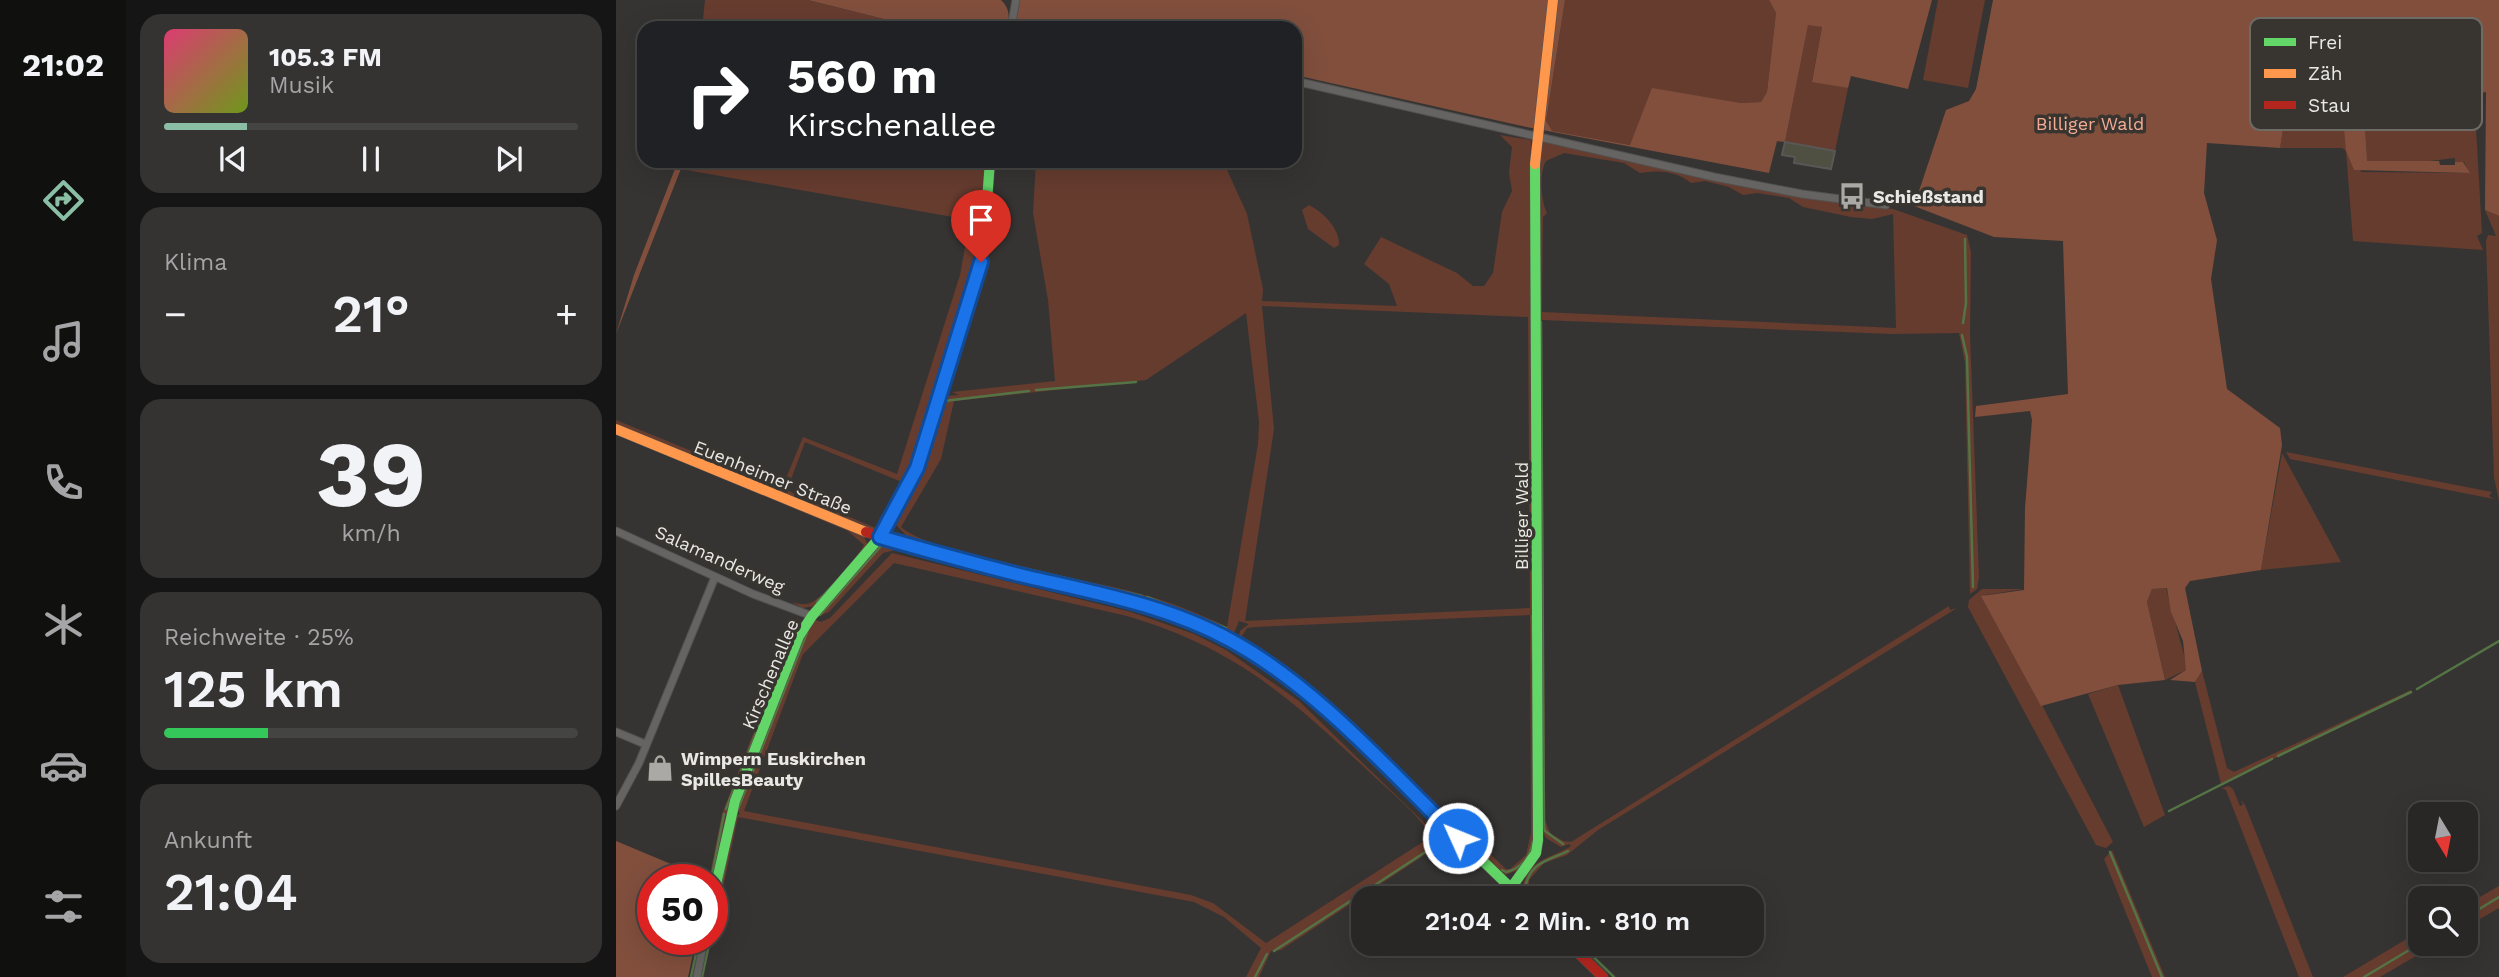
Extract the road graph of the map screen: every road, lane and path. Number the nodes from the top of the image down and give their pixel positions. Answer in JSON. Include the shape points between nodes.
{"nodes":[{"id":1,"x":1016,"y":0,"type":"edge"},
{"id":2,"x":1553,"y":0,"type":"edge"},
{"id":3,"x":1012,"y":21,"type":"edge"},
{"id":4,"x":1302,"y":82,"type":"edge"},
{"id":5,"x":1538,"y":136,"type":"junction"},
{"id":6,"x":990,"y":168,"type":"edge"},
{"id":7,"x":1886,"y":205,"type":"dead end"},
{"id":8,"x":616,"y":429,"type":"edge"},
{"id":9,"x":616,"y":531,"type":"edge"},
{"id":10,"x":880,"y":537,"type":"junction"},
{"id":11,"x":715,"y":577,"type":"junction"},
{"id":12,"x":811,"y":616,"type":"junction"},
{"id":13,"x":616,"y":732,"type":"edge"},
{"id":14,"x":645,"y":744,"type":"junction"},
{"id":15,"x":616,"y":806,"type":"edge"},
{"id":16,"x":721,"y":864,"type":"edge"},
{"id":17,"x":1509,"y":886,"type":"edge"},
{"id":18,"x":1512,"y":886,"type":"edge"},
{"id":19,"x":701,"y":955,"type":"edge"},
{"id":20,"x":1581,"y":956,"type":"edge"},
{"id":21,"x":696,"y":977,"type":"edge"},
{"id":22,"x":1603,"y":977,"type":"edge"}],
"edges":[{"from":1,"to":3,"type":"street"},
{"from":2,"to":5,"type":"street","name":"Billiger Wald"},
{"from":4,"to":5,"type":"street"},
{"from":5,"to":7,"type":"street","via":[[1714,177]]},
{"from":5,"to":18,"type":"street","name":"Billiger Wald","via":[[1538,840],[1536,853]]},
{"from":6,"to":10,"type":"street","name":"Kirschenallee","via":[[981,262],[917,468]]},
{"from":8,"to":10,"type":"street","name":"Euenheimer Straße"},
{"from":9,"to":11,"type":"street","name":"Salamanderweg"},
{"from":10,"to":12,"type":"street","name":"Kirschenallee"},
{"from":10,"to":17,"type":"street","name":"Euenheimer Straße","via":[[1143,605],[1232,641],[1311,696]]},
{"from":11,"to":12,"type":"street","name":"Salamanderweg"},
{"from":11,"to":14,"type":"street"},
{"from":12,"to":16,"type":"street","name":"Kirschenallee","via":[[735,801]]},
{"from":13,"to":14,"type":"street"},
{"from":14,"to":15,"type":"street"},
{"from":19,"to":21,"type":"street"},
{"from":20,"to":22,"type":"street"}]}
